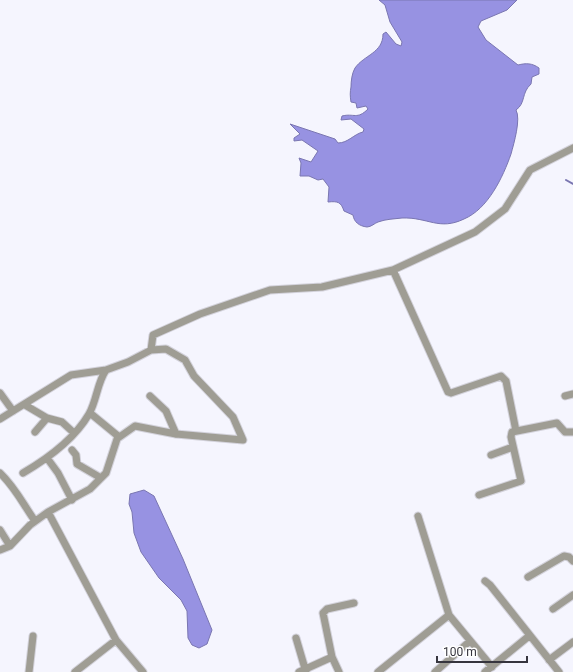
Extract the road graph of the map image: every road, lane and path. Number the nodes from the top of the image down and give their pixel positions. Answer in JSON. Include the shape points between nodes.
{"nodes":[{"id":1,"x":573,"y":148,"type":"edge"},
{"id":2,"x":393,"y":270,"type":"junction"},
{"id":3,"x":151,"y":350,"type":"junction"},
{"id":4,"x":106,"y":370,"type":"junction"},
{"id":5,"x":0,"y":393,"type":"edge"},
{"id":6,"x":573,"y":394,"type":"edge"},
{"id":7,"x":150,"y":396,"type":"dead end"},
{"id":8,"x":565,"y":396,"type":"dead end"},
{"id":9,"x":25,"y":405,"type":"junction"},
{"id":10,"x":13,"y":411,"type":"junction"},
{"id":11,"x":90,"y":413,"type":"junction"},
{"id":12,"x":47,"y":418,"type":"junction"},
{"id":13,"x":0,"y":420,"type":"edge"},
{"id":14,"x":516,"y":431,"type":"junction"},
{"id":15,"x":35,"y":432,"type":"dead end"},
{"id":16,"x":573,"y":432,"type":"edge"},
{"id":17,"x":74,"y":433,"type":"junction"},
{"id":18,"x":176,"y":434,"type":"junction"},
{"id":19,"x":118,"y":438,"type":"junction"},
{"id":20,"x":513,"y":447,"type":"junction"},
{"id":21,"x":72,"y":450,"type":"dead end"},
{"id":22,"x":490,"y":455,"type":"dead end"},
{"id":23,"x":47,"y":458,"type":"junction"},
{"id":24,"x":0,"y":473,"type":"edge"},
{"id":25,"x":23,"y":473,"type":"dead end"},
{"id":26,"x":101,"y":478,"type":"junction"},
{"id":27,"x":479,"y":495,"type":"dead end"},
{"id":28,"x":72,"y":500,"type":"junction"},
{"id":29,"x":48,"y":512,"type":"junction"},
{"id":30,"x":418,"y":516,"type":"dead end"},
{"id":31,"x":35,"y":521,"type":"junction"},
{"id":32,"x":0,"y":530,"type":"edge"},
{"id":33,"x":10,"y":546,"type":"junction"},
{"id":34,"x":0,"y":550,"type":"edge"},
{"id":35,"x":573,"y":561,"type":"edge"},
{"id":36,"x":528,"y":577,"type":"dead end"},
{"id":37,"x":485,"y":581,"type":"dead end"},
{"id":38,"x":573,"y":595,"type":"edge"},
{"id":39,"x":354,"y":603,"type":"dead end"},
{"id":40,"x":553,"y":609,"type":"dead end"},
{"id":41,"x":450,"y":615,"type":"junction"},
{"id":42,"x":33,"y":636,"type":"dead end"},
{"id":43,"x":529,"y":636,"type":"junction"},
{"id":44,"x":296,"y":638,"type":"dead end"},
{"id":45,"x":116,"y":640,"type":"junction"},
{"id":46,"x":470,"y":641,"type":"junction"},
{"id":47,"x":573,"y":642,"type":"edge"},
{"id":48,"x":332,"y":657,"type":"junction"},
{"id":49,"x":549,"y":660,"type":"junction"},
{"id":50,"x":492,"y":667,"type":"junction"},
{"id":51,"x":303,"y":671,"type":"edge"},
{"id":52,"x":29,"y":672,"type":"edge"},
{"id":53,"x":75,"y":672,"type":"edge"},
{"id":54,"x":143,"y":672,"type":"edge"},
{"id":55,"x":340,"y":672,"type":"edge"},
{"id":56,"x":378,"y":672,"type":"edge"},
{"id":57,"x":435,"y":672,"type":"edge"},
{"id":58,"x":486,"y":672,"type":"edge"},
{"id":59,"x":558,"y":672,"type":"edge"}],
"edges":[{"from":1,"to":2,"type":"street","via":[[530,170],[504,209],[475,232]]},
{"from":2,"to":3,"type":"street","via":[[322,287],[270,290],[200,314],[153,334]]},
{"from":2,"to":14,"type":"street","via":[[448,392],[501,376],[506,381]]},
{"from":3,"to":4,"type":"street"},
{"from":3,"to":18,"type":"street","via":[[166,349],[184,360],[194,376],[233,417],[243,440]]},
{"from":4,"to":9,"type":"street","via":[[70,375]]},
{"from":4,"to":11,"type":"street"},
{"from":5,"to":10,"type":"street"},
{"from":6,"to":8,"type":"street"},
{"from":7,"to":18,"type":"street","via":[[166,411]]},
{"from":9,"to":10,"type":"street"},
{"from":9,"to":12,"type":"street"},
{"from":10,"to":13,"type":"street"},
{"from":11,"to":17,"type":"street"},
{"from":11,"to":19,"type":"street"},
{"from":12,"to":15,"type":"street"},
{"from":12,"to":17,"type":"street","via":[[62,422]]},
{"from":14,"to":16,"type":"street","via":[[557,423],[565,432]]},
{"from":14,"to":20,"type":"street","via":[[511,434]]},
{"from":17,"to":23,"type":"street"},
{"from":18,"to":19,"type":"street","via":[[135,426]]},
{"from":19,"to":26,"type":"street","via":[[106,473]]},
{"from":20,"to":22,"type":"street"},
{"from":20,"to":27,"type":"street","via":[[521,481]]},
{"from":21,"to":26,"type":"street","via":[[77,464]]},
{"from":23,"to":25,"type":"street"},
{"from":23,"to":28,"type":"street"},
{"from":24,"to":31,"type":"street","via":[[13,485]]},
{"from":26,"to":28,"type":"street"},
{"from":28,"to":29,"type":"street"},
{"from":29,"to":31,"type":"street"},
{"from":29,"to":45,"type":"street"},
{"from":30,"to":41,"type":"street","via":[[443,600]]},
{"from":31,"to":33,"type":"street"},
{"from":32,"to":33,"type":"street"},
{"from":33,"to":34,"type":"street"},
{"from":35,"to":36,"type":"street","via":[[564,556]]},
{"from":37,"to":43,"type":"street"},
{"from":38,"to":40,"type":"street"},
{"from":39,"to":48,"type":"street","via":[[327,609],[323,613]]},
{"from":41,"to":46,"type":"street"},
{"from":41,"to":56,"type":"street"},
{"from":42,"to":52,"type":"street"},
{"from":43,"to":49,"type":"street"},
{"from":43,"to":50,"type":"street"},
{"from":44,"to":51,"type":"street"},
{"from":45,"to":53,"type":"street"},
{"from":45,"to":54,"type":"street"},
{"from":46,"to":50,"type":"street"},
{"from":46,"to":57,"type":"street"},
{"from":47,"to":49,"type":"street"},
{"from":48,"to":51,"type":"street"},
{"from":48,"to":55,"type":"street"},
{"from":49,"to":59,"type":"street"},
{"from":50,"to":58,"type":"street"}]}
